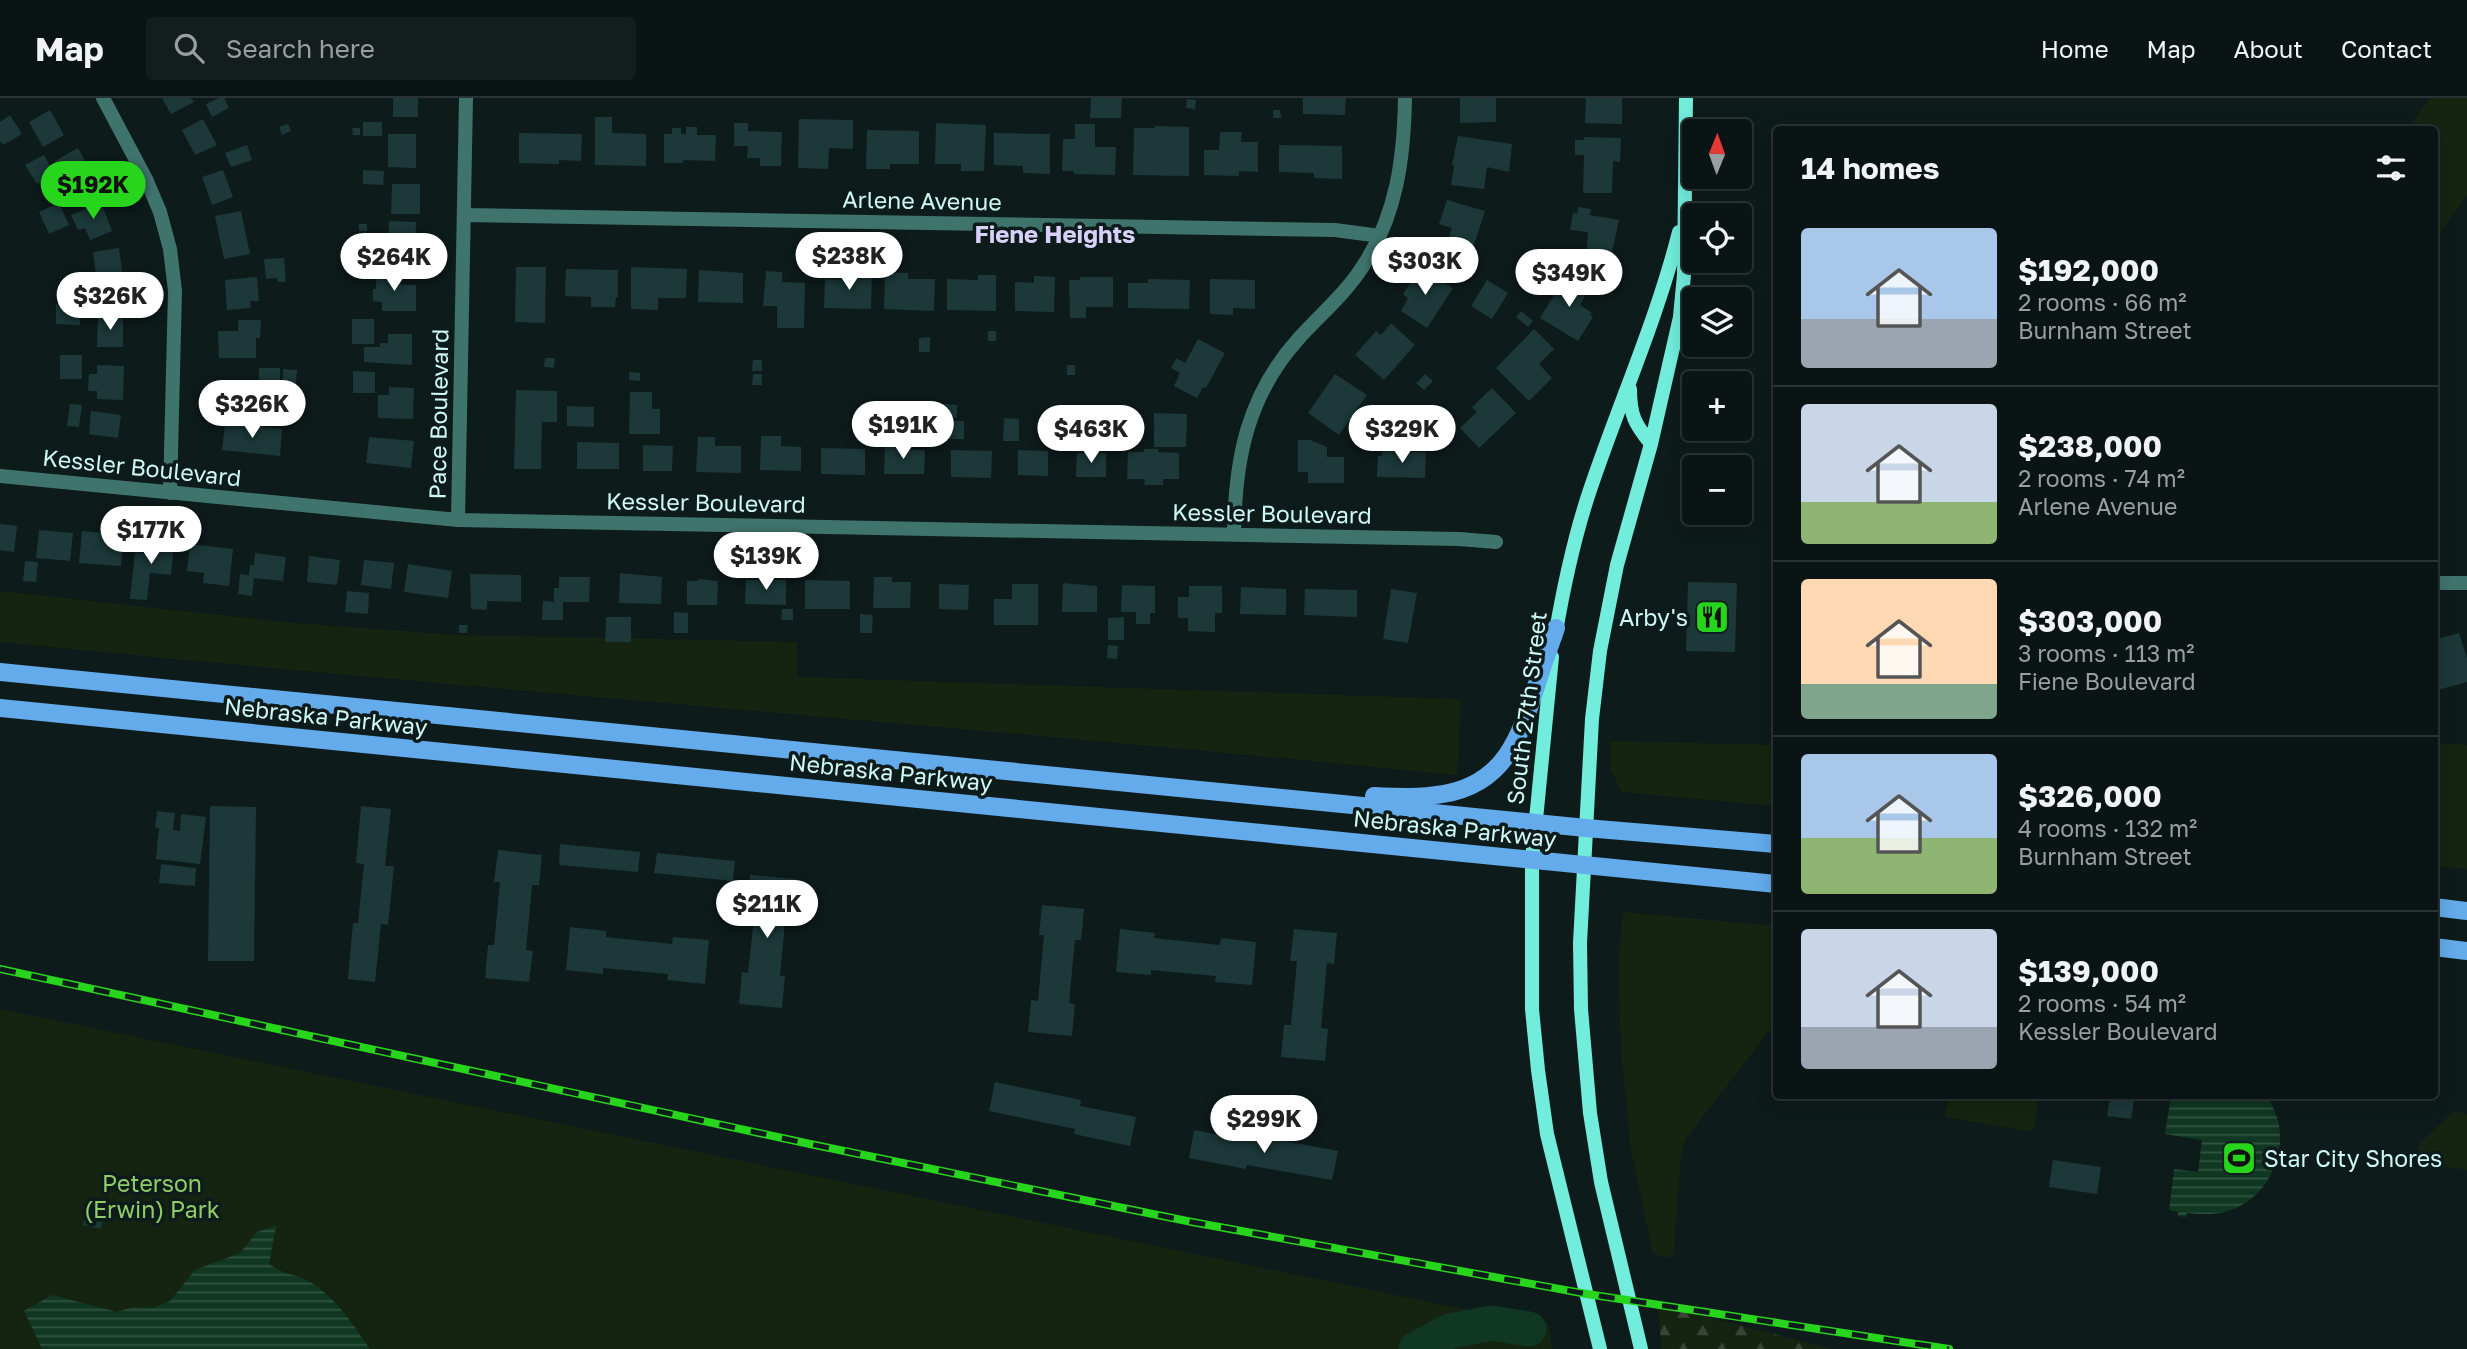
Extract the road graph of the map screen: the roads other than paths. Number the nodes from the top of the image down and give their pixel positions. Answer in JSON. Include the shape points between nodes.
{"nodes":[{"id":1,"x":103,"y":98,"type":"edge"},
{"id":2,"x":466,"y":98,"type":"edge"},
{"id":3,"x":1405,"y":98,"type":"edge"},
{"id":4,"x":1686,"y":98,"type":"edge"},
{"id":5,"x":1684,"y":203,"type":"edge"},
{"id":6,"x":464,"y":215,"type":"junction"},
{"id":7,"x":1682,"y":219,"type":"edge"},
{"id":8,"x":1380,"y":236,"type":"junction"},
{"id":9,"x":1684,"y":273,"type":"edge"},
{"id":10,"x":1630,"y":380,"type":"junction"},
{"id":11,"x":1651,"y":444,"type":"junction"},
{"id":12,"x":0,"y":476,"type":"edge"},
{"id":13,"x":170,"y":493,"type":"junction"},
{"id":14,"x":458,"y":520,"type":"junction"},
{"id":15,"x":1234,"y":534,"type":"junction"},
{"id":16,"x":1496,"y":542,"type":"dead end"},
{"id":17,"x":2438,"y":583,"type":"edge"},
{"id":18,"x":2467,"y":583,"type":"edge"},
{"id":19,"x":1556,"y":628,"type":"junction"},
{"id":20,"x":0,"y":672,"type":"edge"},
{"id":21,"x":0,"y":708,"type":"edge"},
{"id":22,"x":1214,"y":791,"type":"junction"},
{"id":23,"x":1536,"y":822,"type":"junction"},
{"id":24,"x":1586,"y":828,"type":"junction"},
{"id":25,"x":1773,"y":844,"type":"edge"},
{"id":26,"x":1532,"y":860,"type":"junction"},
{"id":27,"x":1584,"y":865,"type":"junction"},
{"id":28,"x":1773,"y":884,"type":"edge"},
{"id":29,"x":2438,"y":907,"type":"edge"},
{"id":30,"x":2467,"y":911,"type":"edge"},
{"id":31,"x":2438,"y":947,"type":"edge"},
{"id":32,"x":2467,"y":951,"type":"edge"},
{"id":33,"x":1600,"y":1349,"type":"edge"},
{"id":34,"x":1641,"y":1349,"type":"edge"}],
"edges":[{"from":1,"to":13,"type":"street","via":[[146,179],[170,249],[175,291]]},
{"from":2,"to":6,"type":"street","name":"Pace Boulevard"},
{"from":3,"to":8,"type":"street","via":[[1400,170]]},
{"from":4,"to":5,"type":"main road","name":"South 27th Street"},
{"from":6,"to":8,"type":"street","name":"Arlene Avenue","via":[[1321,229]]},
{"from":6,"to":14,"type":"street","name":"Pace Boulevard"},
{"from":7,"to":10,"type":"main road","name":"South 27th Street","via":[[1667,278]]},
{"from":8,"to":15,"type":"street","via":[[1351,284],[1298,339],[1259,398],[1238,463]]},
{"from":9,"to":11,"type":"main road","name":"South 27th Street","via":[[1680,317]]},
{"from":10,"to":11,"type":"main road","via":[[1634,422]]},
{"from":10,"to":19,"type":"main road","name":"South 27th Street","via":[[1587,499]]},
{"from":11,"to":24,"type":"main road","name":"South 27th Street","via":[[1600,651]]},
{"from":12,"to":13,"type":"street","name":"Kessler Boulevard"},
{"from":13,"to":14,"type":"street","name":"Kessler Boulevard"},
{"from":14,"to":15,"type":"street","name":"Kessler Boulevard"},
{"from":15,"to":16,"type":"street","name":"Kessler Boulevard"},
{"from":17,"to":18,"type":"street"},
{"from":19,"to":22,"type":"main road","via":[[1508,757],[1465,788],[1401,797]]},
{"from":19,"to":23,"type":"main road","name":"South 27th Street"},
{"from":20,"to":22,"type":"main road","name":"Nebraska Parkway"},
{"from":21,"to":26,"type":"main road","name":"Nebraska Parkway"},
{"from":22,"to":23,"type":"main road","name":"Nebraska Parkway"},
{"from":23,"to":24,"type":"main road","name":"Nebraska Parkway"},
{"from":23,"to":26,"type":"main road","name":"South 27th Street"},
{"from":24,"to":25,"type":"main road","name":"Nebraska Parkway"},
{"from":24,"to":27,"type":"main road","name":"South 27th Street"},
{"from":26,"to":27,"type":"main road","name":"Nebraska Parkway"},
{"from":26,"to":33,"type":"main road","name":"South 27th Street","via":[[1532,984],[1538,1070],[1547,1134]]},
{"from":27,"to":28,"type":"main road","name":"Nebraska Parkway"},
{"from":27,"to":34,"type":"main road","name":"South 27th Street","via":[[1581,1009],[1590,1113],[1601,1182]]},
{"from":29,"to":30,"type":"main road"},
{"from":31,"to":32,"type":"main road"}]}
